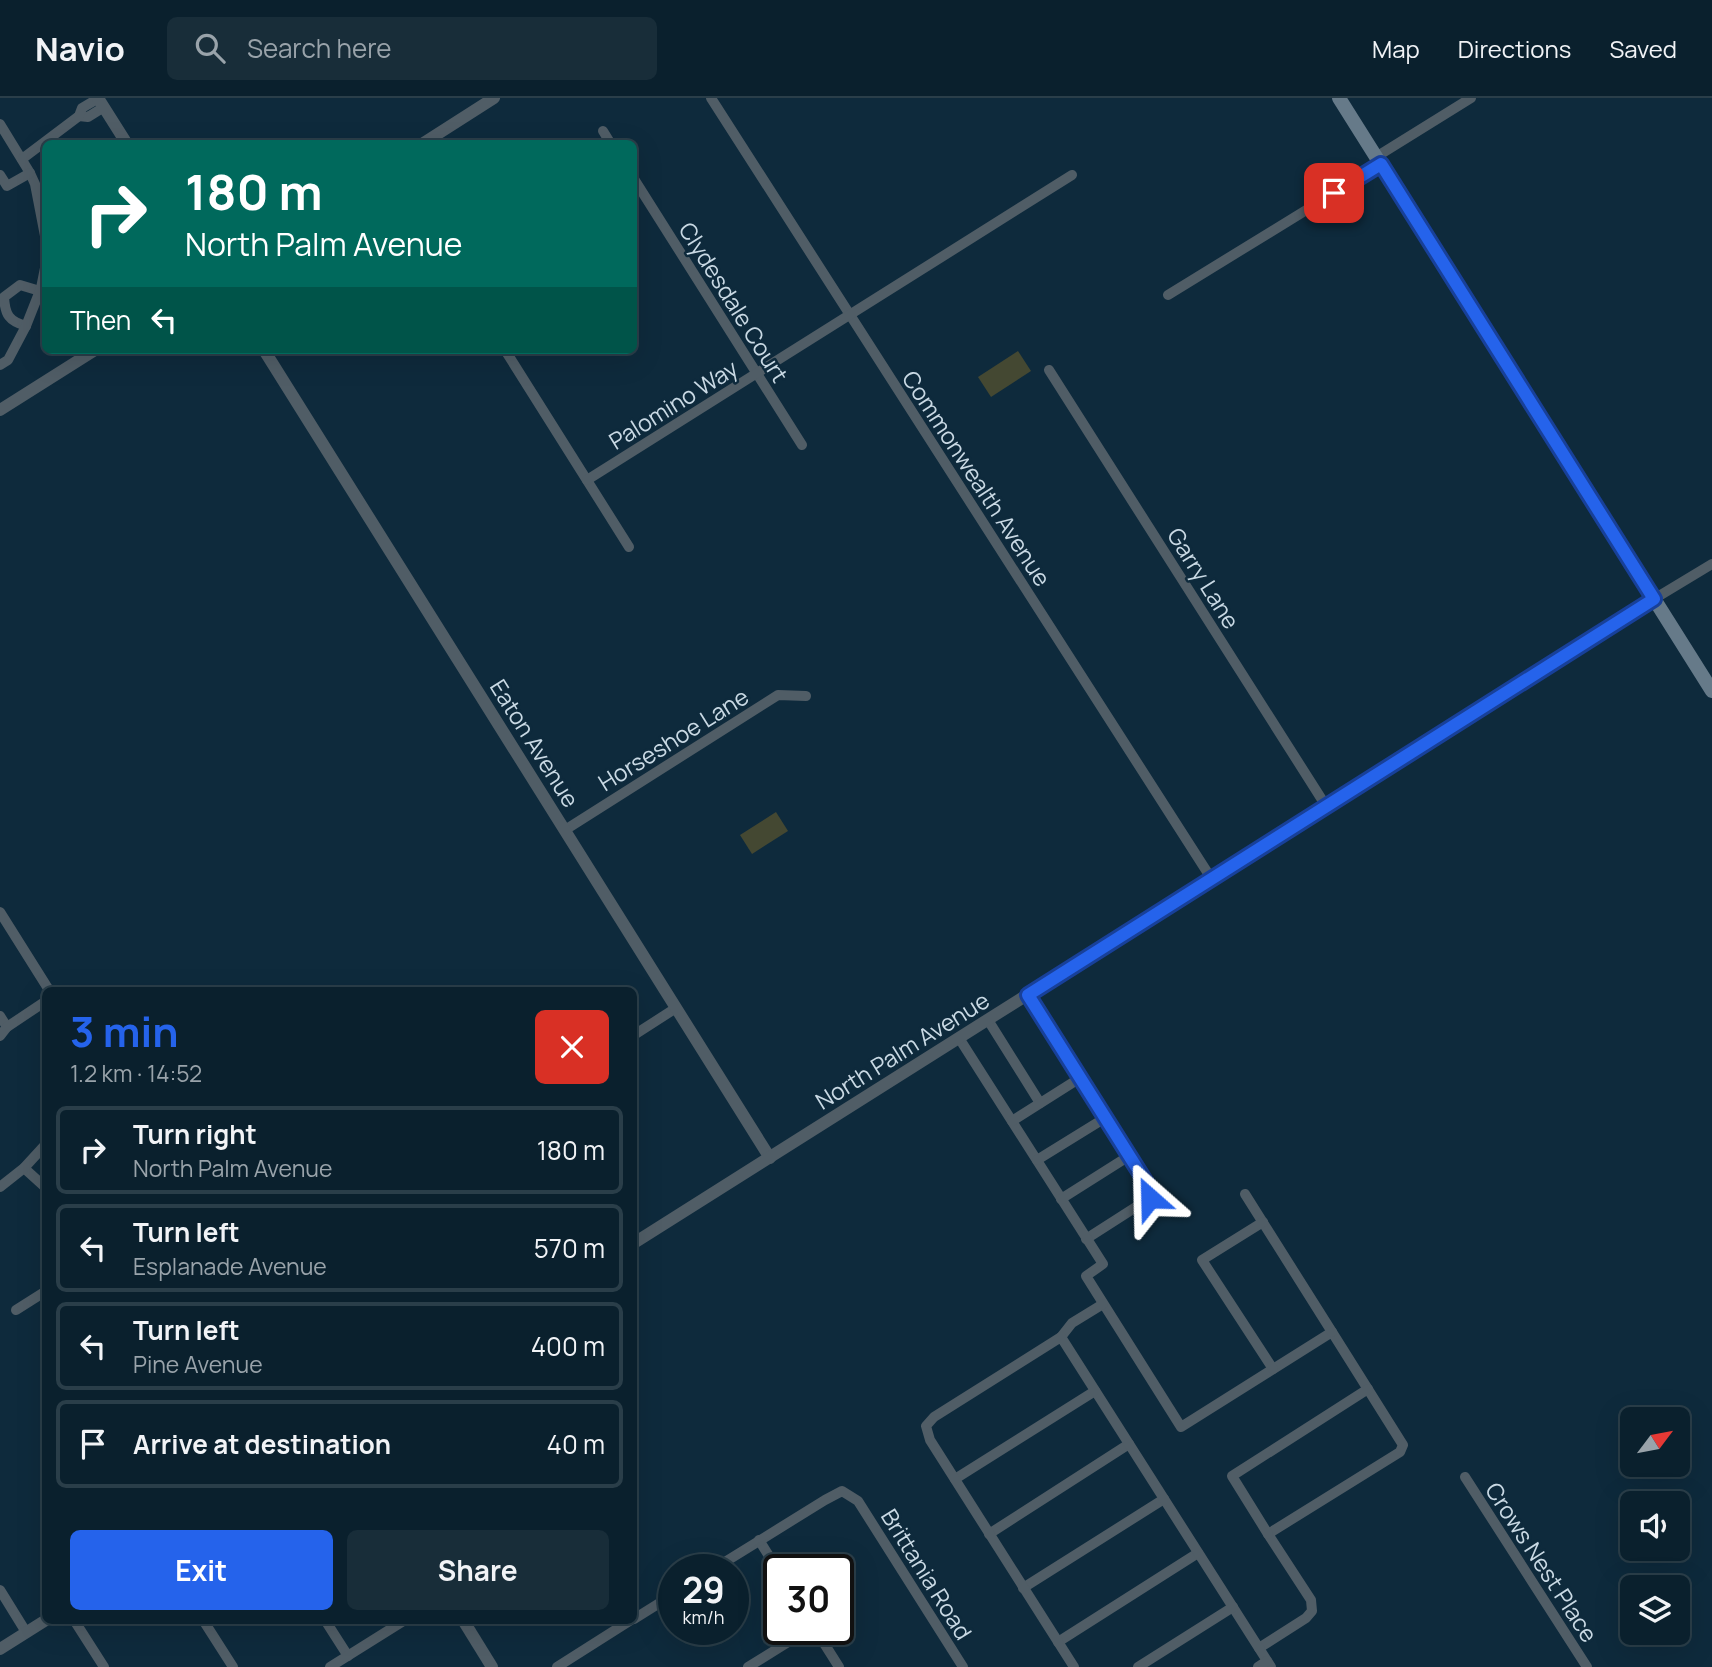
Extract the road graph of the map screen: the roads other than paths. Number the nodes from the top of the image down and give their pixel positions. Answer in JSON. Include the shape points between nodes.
{"nodes":[{"id":1,"x":494,"y":98,"type":"edge"},
{"id":2,"x":711,"y":98,"type":"edge"},
{"id":3,"x":1339,"y":98,"type":"edge"},
{"id":4,"x":1471,"y":98,"type":"edge"},
{"id":5,"x":101,"y":102,"type":"edge"},
{"id":6,"x":0,"y":124,"type":"edge"},
{"id":7,"x":603,"y":131,"type":"dead end"},
{"id":8,"x":47,"y":140,"type":"edge"},
{"id":9,"x":125,"y":140,"type":"edge"},
{"id":10,"x":428,"y":140,"type":"edge"},
{"id":11,"x":609,"y":140,"type":"edge"},
{"id":12,"x":42,"y":144,"type":"edge"},
{"id":13,"x":22,"y":159,"type":"junction"},
{"id":14,"x":1378,"y":161,"type":"junction"},
{"id":15,"x":30,"y":173,"type":"junction"},
{"id":16,"x":1072,"y":175,"type":"dead end"},
{"id":17,"x":0,"y":176,"type":"edge"},
{"id":18,"x":637,"y":184,"type":"edge"},
{"id":19,"x":42,"y":203,"type":"edge"},
{"id":20,"x":42,"y":289,"type":"edge"},
{"id":21,"x":1168,"y":295,"type":"dead end"},
{"id":22,"x":850,"y":315,"type":"junction"},
{"id":23,"x":26,"y":326,"type":"junction"},
{"id":24,"x":88,"y":354,"type":"edge"},
{"id":25,"x":267,"y":354,"type":"edge"},
{"id":26,"x":508,"y":354,"type":"edge"},
{"id":27,"x":0,"y":365,"type":"edge"},
{"id":28,"x":1049,"y":370,"type":"dead end"},
{"id":29,"x":756,"y":374,"type":"junction"},
{"id":30,"x":0,"y":410,"type":"edge"},
{"id":31,"x":802,"y":446,"type":"dead end"},
{"id":32,"x":587,"y":480,"type":"junction"},
{"id":33,"x":629,"y":547,"type":"dead end"},
{"id":34,"x":1712,"y":564,"type":"edge"},
{"id":35,"x":1654,"y":599,"type":"junction"},
{"id":36,"x":1712,"y":691,"type":"edge"},
{"id":37,"x":806,"y":696,"type":"dead end"},
{"id":38,"x":1326,"y":806,"type":"junction"},
{"id":39,"x":565,"y":830,"type":"junction"},
{"id":40,"x":1212,"y":878,"type":"junction"},
{"id":41,"x":0,"y":912,"type":"edge"},
{"id":42,"x":48,"y":987,"type":"edge"},
{"id":43,"x":1028,"y":995,"type":"junction"},
{"id":44,"x":42,"y":1004,"type":"edge"},
{"id":45,"x":676,"y":1008,"type":"junction"},
{"id":46,"x":0,"y":1016,"type":"edge"},
{"id":47,"x":988,"y":1020,"type":"junction"},
{"id":48,"x":7,"y":1027,"type":"junction"},
{"id":49,"x":637,"y":1033,"type":"edge"},
{"id":50,"x":0,"y":1037,"type":"edge"},
{"id":51,"x":959,"y":1038,"type":"junction"},
{"id":52,"x":1080,"y":1078,"type":"junction"},
{"id":53,"x":1040,"y":1103,"type":"junction"},
{"id":54,"x":1105,"y":1118,"type":"junction"},
{"id":55,"x":1012,"y":1121,"type":"junction"},
{"id":56,"x":42,"y":1148,"type":"edge"},
{"id":57,"x":1129,"y":1156,"type":"junction"},
{"id":58,"x":770,"y":1158,"type":"junction"},
{"id":59,"x":1037,"y":1160,"type":"junction"},
{"id":60,"x":24,"y":1168,"type":"junction"},
{"id":61,"x":42,"y":1184,"type":"edge"},
{"id":62,"x":0,"y":1187,"type":"edge"},
{"id":63,"x":1245,"y":1194,"type":"dead end"},
{"id":64,"x":1061,"y":1199,"type":"junction"},
{"id":65,"x":1262,"y":1222,"type":"junction"},
{"id":66,"x":1086,"y":1239,"type":"junction"},
{"id":67,"x":637,"y":1241,"type":"edge"},
{"id":68,"x":42,"y":1294,"type":"edge"},
{"id":69,"x":1103,"y":1304,"type":"junction"},
{"id":70,"x":16,"y":1310,"type":"dead end"},
{"id":71,"x":1332,"y":1332,"type":"junction"},
{"id":72,"x":1061,"y":1338,"type":"junction"},
{"id":73,"x":1273,"y":1370,"type":"junction"},
{"id":74,"x":1368,"y":1389,"type":"junction"},
{"id":75,"x":1095,"y":1391,"type":"junction"},
{"id":76,"x":1129,"y":1444,"type":"junction"},
{"id":77,"x":1465,"y":1477,"type":"dead end"},
{"id":78,"x":955,"y":1479,"type":"junction"},
{"id":79,"x":1164,"y":1499,"type":"junction"},
{"id":80,"x":989,"y":1534,"type":"junction"},
{"id":81,"x":1268,"y":1534,"type":"junction"},
{"id":82,"x":759,"y":1540,"type":"junction"},
{"id":83,"x":1198,"y":1553,"type":"junction"},
{"id":84,"x":737,"y":1554,"type":"edge"},
{"id":85,"x":768,"y":1554,"type":"edge"},
{"id":86,"x":1023,"y":1587,"type":"junction"},
{"id":87,"x":0,"y":1590,"type":"edge"},
{"id":88,"x":658,"y":1604,"type":"edge"},
{"id":89,"x":1233,"y":1607,"type":"junction"},
{"id":90,"x":637,"y":1617,"type":"edge"},
{"id":91,"x":42,"y":1622,"type":"edge"},
{"id":92,"x":77,"y":1624,"type":"edge"},
{"id":93,"x":206,"y":1624,"type":"edge"},
{"id":94,"x":328,"y":1624,"type":"edge"},
{"id":95,"x":399,"y":1624,"type":"edge"},
{"id":96,"x":465,"y":1624,"type":"edge"},
{"id":97,"x":626,"y":1624,"type":"edge"},
{"id":98,"x":26,"y":1632,"type":"junction"},
{"id":99,"x":1058,"y":1642,"type":"junction"},
{"id":100,"x":783,"y":1645,"type":"edge"},
{"id":101,"x":825,"y":1645,"type":"edge"},
{"id":102,"x":0,"y":1648,"type":"edge"},
{"id":103,"x":1259,"y":1648,"type":"junction"},
{"id":104,"x":348,"y":1656,"type":"junction"},
{"id":105,"x":1265,"y":1665,"type":"edge"},
{"id":106,"x":104,"y":1667,"type":"edge"},
{"id":107,"x":233,"y":1667,"type":"edge"},
{"id":108,"x":330,"y":1667,"type":"edge"},
{"id":109,"x":492,"y":1667,"type":"edge"},
{"id":110,"x":557,"y":1667,"type":"edge"},
{"id":111,"x":748,"y":1667,"type":"edge"},
{"id":112,"x":839,"y":1667,"type":"edge"},
{"id":113,"x":962,"y":1667,"type":"edge"},
{"id":114,"x":1074,"y":1667,"type":"edge"},
{"id":115,"x":1138,"y":1667,"type":"edge"},
{"id":116,"x":1587,"y":1667,"type":"edge"}],
"edges":[{"from":1,"to":10,"type":"street"},
{"from":2,"to":22,"type":"street","name":"Commonwealth Avenue"},
{"from":3,"to":14,"type":"main road"},
{"from":4,"to":14,"type":"street"},
{"from":5,"to":8,"type":"street","via":[[82,108],[79,116]]},
{"from":5,"to":9,"type":"street"},
{"from":6,"to":13,"type":"street"},
{"from":7,"to":11,"type":"street"},
{"from":12,"to":13,"type":"street"},
{"from":13,"to":15,"type":"street"},
{"from":14,"to":21,"type":"street"},
{"from":14,"to":35,"type":"main road"},
{"from":15,"to":17,"type":"street","via":[[7,186]]},
{"from":15,"to":19,"type":"street"},
{"from":16,"to":22,"type":"street","name":"Palomino Way"},
{"from":18,"to":29,"type":"street","name":"Clydesdale Court"},
{"from":20,"to":23,"type":"street"},
{"from":20,"to":23,"type":"street","via":[[20,285],[4,297],[5,311],[14,322]]},
{"from":22,"to":29,"type":"street","name":"Palomino Way"},
{"from":22,"to":40,"type":"street","name":"Commonwealth Avenue"},
{"from":23,"to":27,"type":"street","via":[[8,360]]},
{"from":24,"to":30,"type":"street"},
{"from":25,"to":39,"type":"street","name":"Eaton Avenue"},
{"from":26,"to":32,"type":"street"},
{"from":28,"to":38,"type":"street","name":"Garry Lane"},
{"from":29,"to":31,"type":"street","name":"Clydesdale Court"},
{"from":29,"to":32,"type":"street","name":"Palomino Way"},
{"from":32,"to":33,"type":"street"},
{"from":34,"to":35,"type":"street"},
{"from":35,"to":36,"type":"main road"},
{"from":35,"to":38,"type":"street","name":"North Palm Avenue"},
{"from":37,"to":39,"type":"street","name":"Horseshoe Lane","via":[[778,695]]},
{"from":38,"to":40,"type":"street","name":"North Palm Avenue"},
{"from":39,"to":45,"type":"street","name":"Eaton Avenue"},
{"from":40,"to":43,"type":"street","name":"North Palm Avenue"},
{"from":41,"to":42,"type":"street"},
{"from":43,"to":47,"type":"street","name":"North Palm Avenue"},
{"from":43,"to":52,"type":"street"},
{"from":44,"to":48,"type":"street"},
{"from":45,"to":49,"type":"street"},
{"from":45,"to":58,"type":"street","name":"Eaton Avenue"},
{"from":46,"to":48,"type":"street"},
{"from":47,"to":51,"type":"street","name":"North Palm Avenue"},
{"from":47,"to":53,"type":"street"},
{"from":48,"to":50,"type":"street"},
{"from":51,"to":55,"type":"street"},
{"from":51,"to":58,"type":"street","name":"North Palm Avenue"},
{"from":52,"to":53,"type":"street"},
{"from":52,"to":54,"type":"street"},
{"from":53,"to":55,"type":"street"},
{"from":54,"to":57,"type":"street"},
{"from":54,"to":59,"type":"street"},
{"from":55,"to":59,"type":"street"},
{"from":56,"to":60,"type":"street"},
{"from":57,"to":64,"type":"street"},
{"from":57,"to":66,"type":"street","via":[[1152,1192],[1150,1198]]},
{"from":58,"to":67,"type":"street","name":"North Palm Avenue"},
{"from":59,"to":64,"type":"street"},
{"from":60,"to":61,"type":"street"},
{"from":60,"to":62,"type":"street"},
{"from":63,"to":65,"type":"street"},
{"from":64,"to":66,"type":"street"},
{"from":65,"to":71,"type":"street"},
{"from":65,"to":73,"type":"street","via":[[1202,1260]]},
{"from":66,"to":69,"type":"street","via":[[1102,1264],[1086,1276]]},
{"from":68,"to":70,"type":"street"},
{"from":69,"to":72,"type":"street","via":[[1072,1323]]},
{"from":69,"to":73,"type":"street","via":[[1181,1427]]},
{"from":71,"to":73,"type":"street"},
{"from":71,"to":74,"type":"street"},
{"from":72,"to":75,"type":"street"},
{"from":72,"to":78,"type":"street","via":[[926,1426]]},
{"from":74,"to":81,"type":"street","via":[[1403,1445],[1400,1452]]},
{"from":74,"to":81,"type":"street","via":[[1232,1476]]},
{"from":75,"to":76,"type":"street"},
{"from":75,"to":78,"type":"street"},
{"from":76,"to":79,"type":"street"},
{"from":76,"to":80,"type":"street"},
{"from":77,"to":116,"type":"street","name":"Crows Nest Place"},
{"from":78,"to":80,"type":"street"},
{"from":79,"to":83,"type":"street"},
{"from":79,"to":86,"type":"street"},
{"from":80,"to":86,"type":"street"},
{"from":81,"to":103,"type":"street","via":[[1311,1600],[1312,1611]]},
{"from":82,"to":84,"type":"street"},
{"from":82,"to":85,"type":"street"},
{"from":82,"to":113,"type":"street","name":"Brittania Road","via":[[842,1491],[858,1501]]},
{"from":83,"to":89,"type":"street"},
{"from":83,"to":99,"type":"street"},
{"from":86,"to":99,"type":"street"},
{"from":87,"to":98,"type":"street"},
{"from":88,"to":90,"type":"street"},
{"from":89,"to":103,"type":"street"},
{"from":89,"to":115,"type":"street"},
{"from":91,"to":98,"type":"street"},
{"from":92,"to":106,"type":"street"},
{"from":93,"to":107,"type":"street"},
{"from":94,"to":104,"type":"street"},
{"from":95,"to":104,"type":"street"},
{"from":96,"to":109,"type":"street"},
{"from":97,"to":110,"type":"street"},
{"from":98,"to":102,"type":"street"},
{"from":99,"to":114,"type":"street"},
{"from":100,"to":111,"type":"street"},
{"from":101,"to":112,"type":"street"},
{"from":103,"to":105,"type":"street"},
{"from":104,"to":108,"type":"street"}]}
